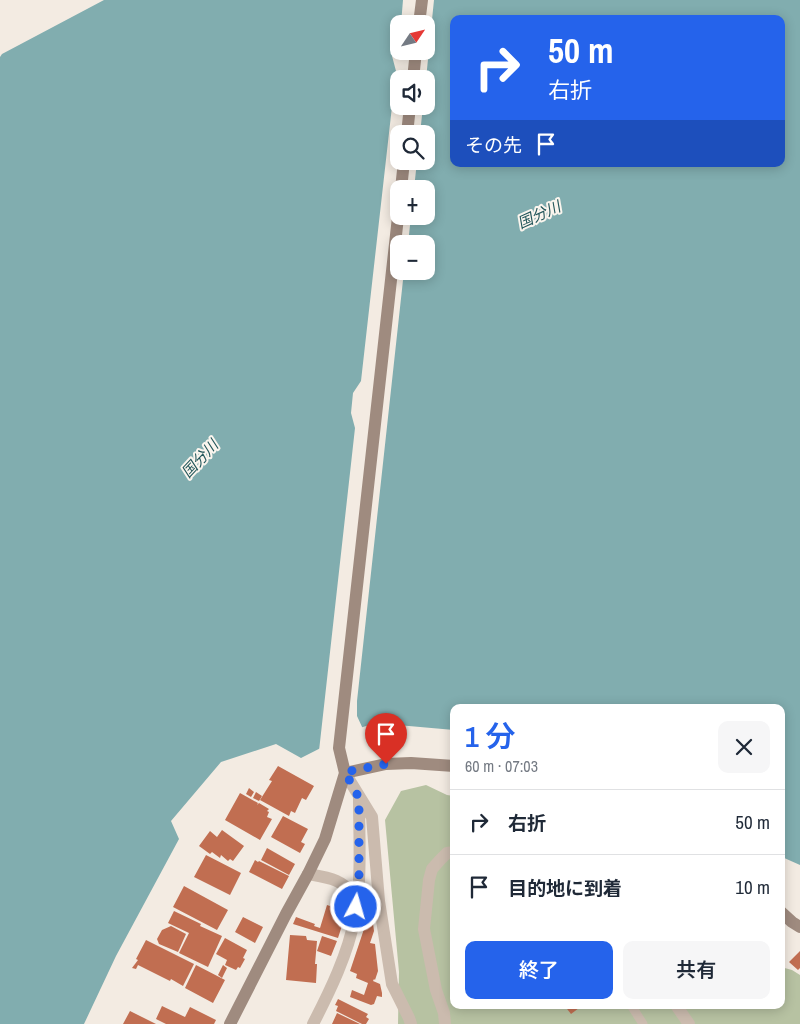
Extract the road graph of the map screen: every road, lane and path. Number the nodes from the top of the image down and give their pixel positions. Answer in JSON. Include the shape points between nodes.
{"nodes":[{"id":1,"x":422,"y":0,"type":"edge"},
{"id":2,"x":420,"y":15,"type":"edge"},
{"id":3,"x":397,"y":225,"type":"edge"},
{"id":4,"x":450,"y":766,"type":"edge"},
{"id":5,"x":345,"y":772,"type":"junction"},
{"id":6,"x":359,"y":798,"type":"junction"},
{"id":7,"x":450,"y":853,"type":"edge"},
{"id":8,"x":308,"y":874,"type":"junction"},
{"id":9,"x":357,"y":897,"type":"junction"},
{"id":10,"x":785,"y":916,"type":"edge"},
{"id":11,"x":800,"y":927,"type":"edge"},
{"id":12,"x":634,"y":1009,"type":"edge"},
{"id":13,"x":679,"y":1009,"type":"edge"},
{"id":14,"x":230,"y":1024,"type":"edge"},
{"id":15,"x":313,"y":1024,"type":"edge"},
{"id":16,"x":411,"y":1024,"type":"edge"},
{"id":17,"x":445,"y":1024,"type":"edge"},
{"id":18,"x":643,"y":1024,"type":"edge"},
{"id":19,"x":689,"y":1024,"type":"edge"}],
"edges":[{"from":1,"to":2,"type":"street"},
{"from":3,"to":5,"type":"street","via":[[338,748]]},
{"from":4,"to":5,"type":"street","via":[[386,764]]},
{"from":5,"to":6,"type":"street"},
{"from":5,"to":8,"type":"street","via":[[325,839]]},
{"from":6,"to":9,"type":"street"},
{"from":6,"to":16,"type":"street","via":[[372,817],[379,901],[392,984]]},
{"from":7,"to":17,"type":"street","via":[[432,869],[424,929]]},
{"from":8,"to":9,"type":"street","via":[[343,883]]},
{"from":8,"to":14,"type":"street"},
{"from":9,"to":15,"type":"street","via":[[349,940]]},
{"from":10,"to":11,"type":"street"},
{"from":12,"to":18,"type":"lane"},
{"from":13,"to":19,"type":"street"}]}
